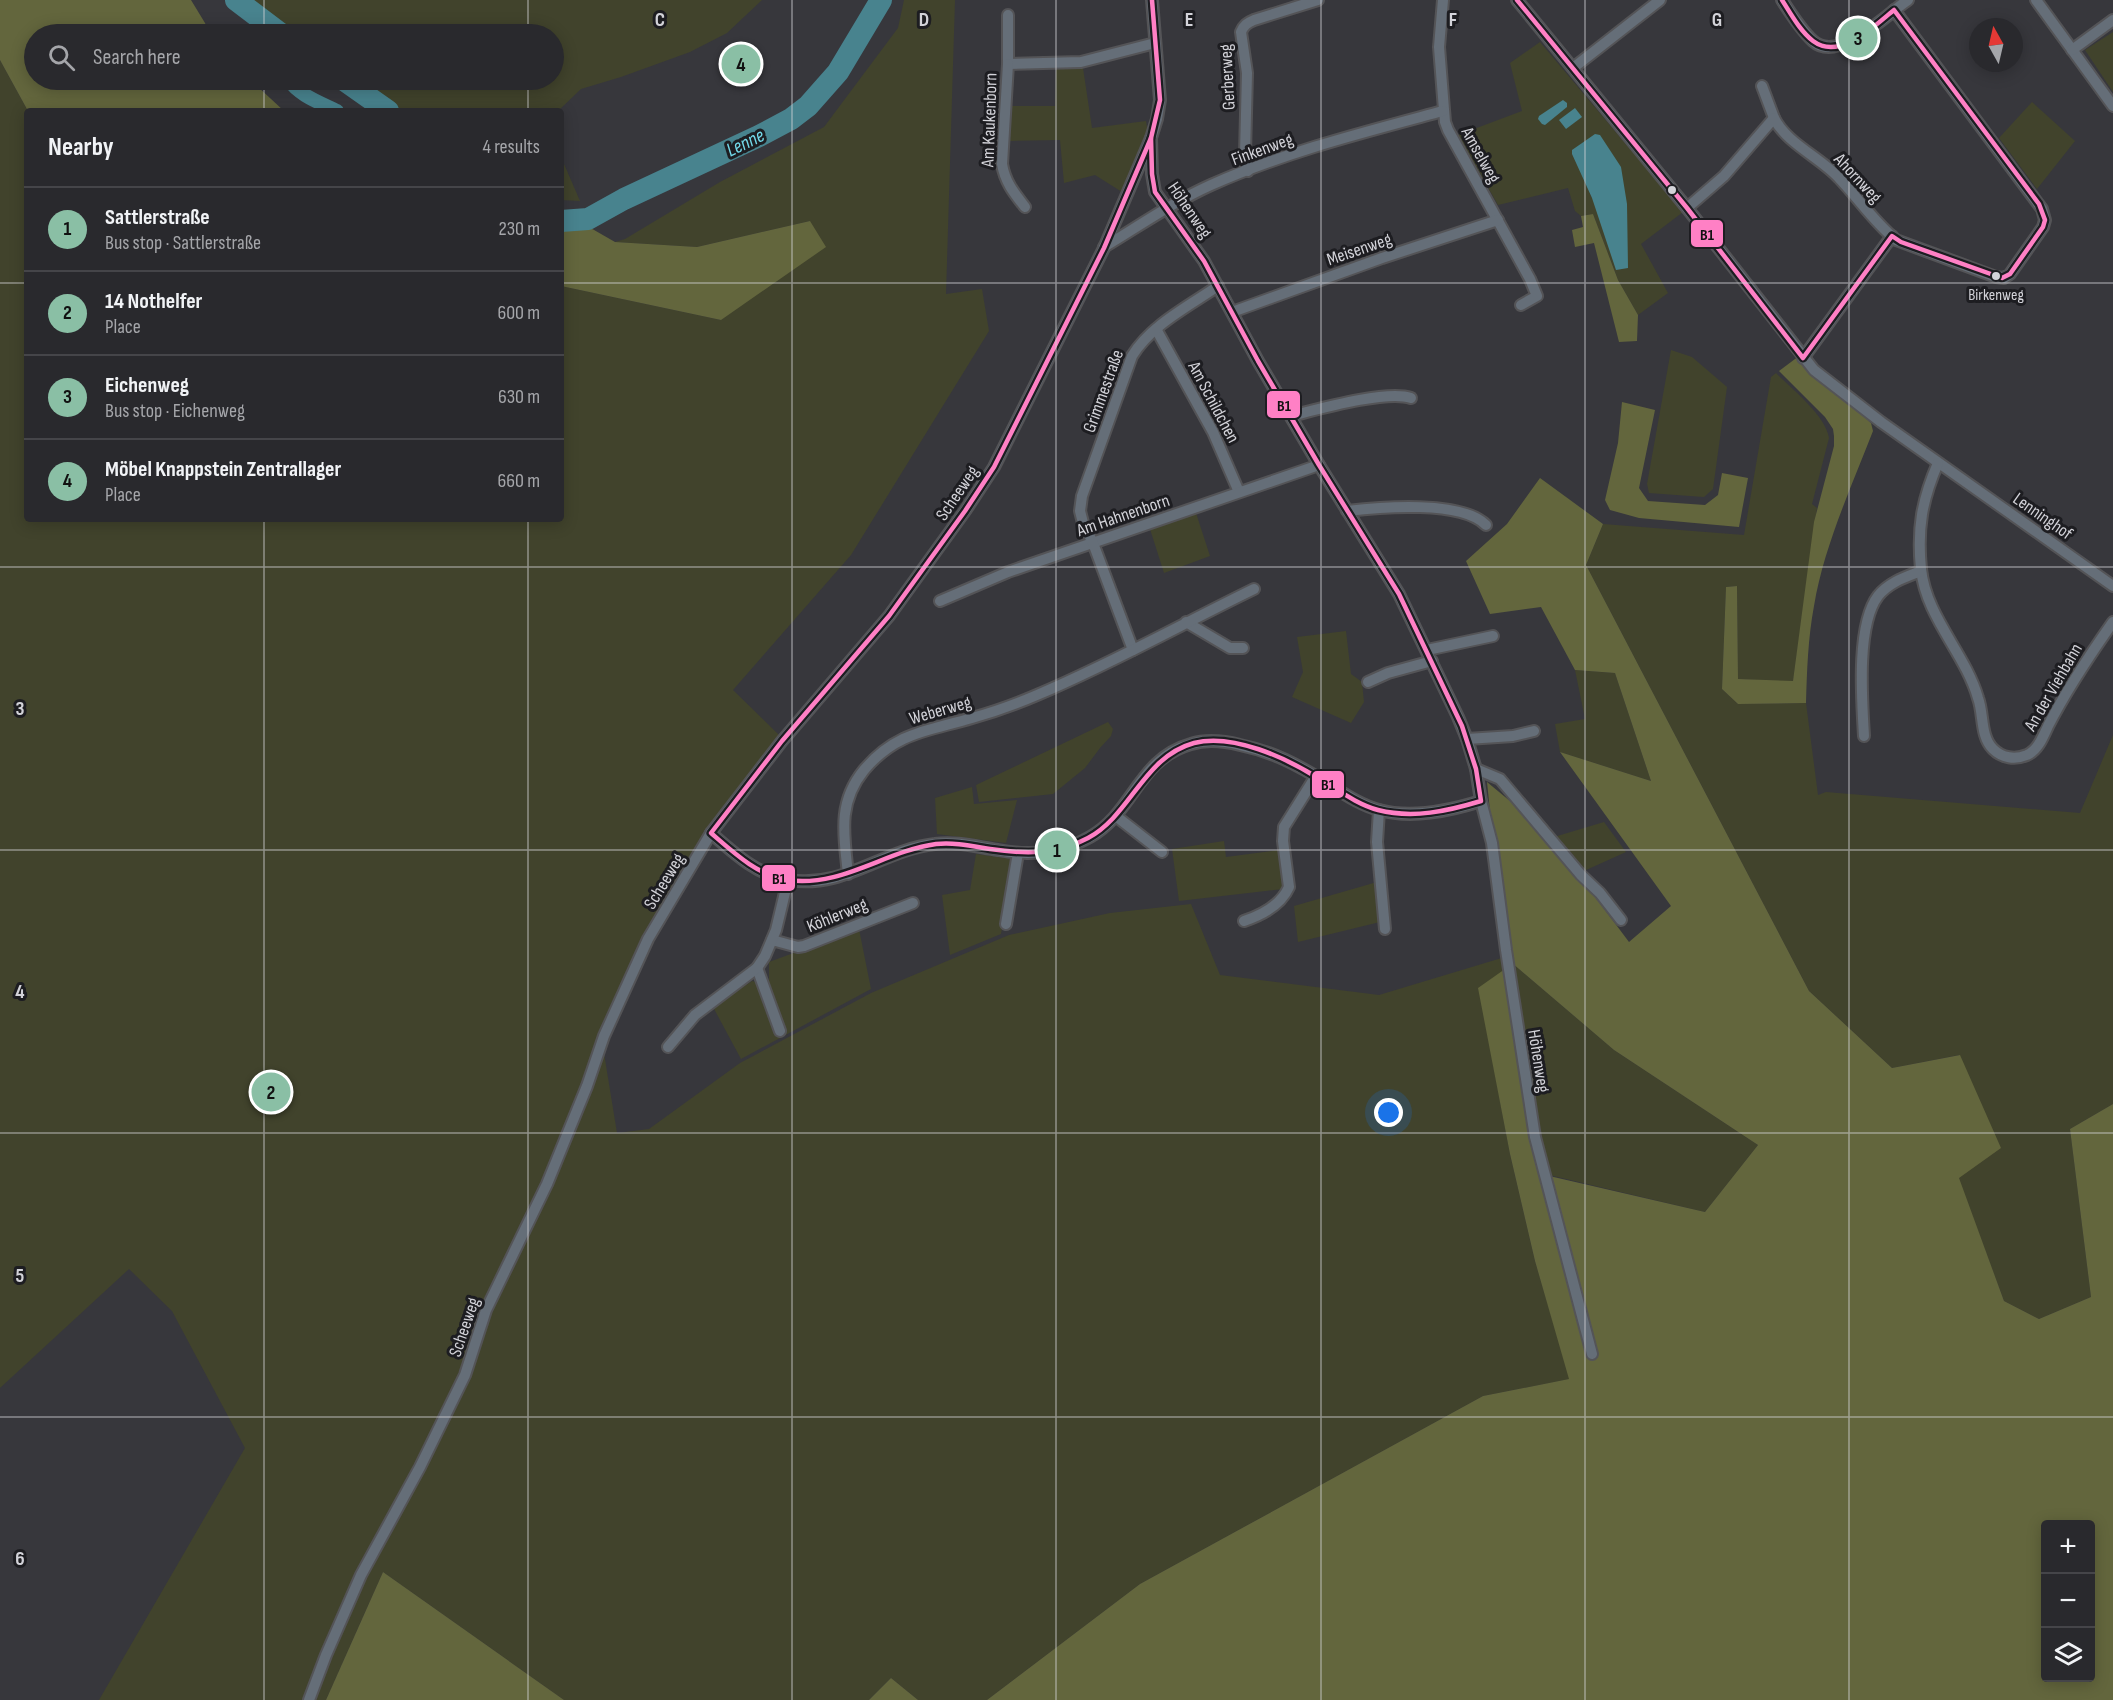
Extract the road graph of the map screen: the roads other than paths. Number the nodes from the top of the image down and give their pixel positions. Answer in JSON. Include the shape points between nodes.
{"nodes":[{"id":1,"x":1152,"y":0,"type":"edge"},
{"id":2,"x":1318,"y":0,"type":"edge"},
{"id":3,"x":1443,"y":0,"type":"edge"},
{"id":4,"x":1516,"y":0,"type":"edge"},
{"id":5,"x":1660,"y":0,"type":"edge"},
{"id":6,"x":1782,"y":0,"type":"edge"},
{"id":7,"x":1908,"y":0,"type":"edge"},
{"id":8,"x":2036,"y":0,"type":"edge"},
{"id":9,"x":1894,"y":10,"type":"junction"},
{"id":10,"x":1008,"y":15,"type":"dead end"},
{"id":11,"x":2113,"y":20,"type":"edge"},
{"id":12,"x":1155,"y":43,"type":"junction"},
{"id":13,"x":2073,"y":50,"type":"junction"},
{"id":14,"x":1008,"y":64,"type":"junction"},
{"id":15,"x":1573,"y":68,"type":"junction"},
{"id":16,"x":1762,"y":86,"type":"dead end"},
{"id":17,"x":2113,"y":106,"type":"edge"},
{"id":18,"x":1443,"y":111,"type":"junction"},
{"id":19,"x":1774,"y":118,"type":"junction"},
{"id":20,"x":1151,"y":138,"type":"junction"},
{"id":21,"x":1248,"y":171,"type":"junction"},
{"id":22,"x":1025,"y":207,"type":"dead end"},
{"id":23,"x":1166,"y":208,"type":"junction"},
{"id":24,"x":1687,"y":208,"type":"junction"},
{"id":25,"x":1498,"y":220,"type":"junction"},
{"id":26,"x":1892,"y":236,"type":"junction"},
{"id":27,"x":1104,"y":248,"type":"junction"},
{"id":28,"x":1218,"y":286,"type":"junction"},
{"id":29,"x":1521,"y":305,"type":"dead end"},
{"id":30,"x":1232,"y":312,"type":"junction"},
{"id":31,"x":1156,"y":330,"type":"junction"},
{"id":32,"x":1803,"y":358,"type":"junction"},
{"id":33,"x":1411,"y":398,"type":"dead end"},
{"id":34,"x":1291,"y":416,"type":"junction"},
{"id":35,"x":1938,"y":463,"type":"junction"},
{"id":36,"x":1319,"y":465,"type":"junction"},
{"id":37,"x":1239,"y":492,"type":"junction"},
{"id":38,"x":1347,"y":511,"type":"junction"},
{"id":39,"x":1486,"y":525,"type":"dead end"},
{"id":40,"x":1092,"y":543,"type":"junction"},
{"id":41,"x":1922,"y":571,"type":"junction"},
{"id":42,"x":2113,"y":586,"type":"edge"},
{"id":43,"x":1254,"y":589,"type":"dead end"},
{"id":44,"x":940,"y":601,"type":"dead end"},
{"id":45,"x":1186,"y":622,"type":"junction"},
{"id":46,"x":2113,"y":622,"type":"edge"},
{"id":47,"x":1493,"y":636,"type":"dead end"},
{"id":48,"x":1243,"y":648,"type":"dead end"},
{"id":49,"x":1133,"y":650,"type":"junction"},
{"id":50,"x":1427,"y":650,"type":"junction"},
{"id":51,"x":1432,"y":661,"type":"junction"},
{"id":52,"x":1368,"y":682,"type":"dead end"},
{"id":53,"x":1534,"y":732,"type":"dead end"},
{"id":54,"x":1864,"y":736,"type":"dead end"},
{"id":55,"x":1467,"y":739,"type":"junction"},
{"id":56,"x":1476,"y":769,"type":"junction"},
{"id":57,"x":1316,"y":776,"type":"junction"},
{"id":58,"x":1481,"y":801,"type":"junction"},
{"id":59,"x":1379,"y":810,"type":"junction"},
{"id":60,"x":1117,"y":817,"type":"junction"},
{"id":61,"x":711,"y":833,"type":"junction"},
{"id":62,"x":1162,"y":852,"type":"dead end"},
{"id":63,"x":1018,"y":853,"type":"junction"},
{"id":64,"x":848,"y":874,"type":"junction"},
{"id":65,"x":788,"y":880,"type":"junction"},
{"id":66,"x":913,"y":903,"type":"dead end"},
{"id":67,"x":1621,"y":920,"type":"dead end"},
{"id":68,"x":1244,"y":921,"type":"dead end"},
{"id":69,"x":1006,"y":924,"type":"dead end"},
{"id":70,"x":1385,"y":929,"type":"dead end"},
{"id":71,"x":772,"y":940,"type":"junction"},
{"id":72,"x":757,"y":968,"type":"junction"},
{"id":73,"x":780,"y":1031,"type":"dead end"},
{"id":74,"x":668,"y":1047,"type":"dead end"},
{"id":75,"x":1592,"y":1354,"type":"dead end"},
{"id":76,"x":309,"y":1700,"type":"edge"}],
"edges":[{"from":1,"to":12,"type":"street","name":"Höhenweg"},
{"from":2,"to":21,"type":"street","name":"Gerberweg","via":[[1254,20],[1242,28],[1247,73]]},
{"from":3,"to":18,"type":"street","name":"Amselweg","via":[[1439,47]]},
{"from":4,"to":15,"type":"street","name":"Lenninghof"},
{"from":5,"to":15,"type":"street"},
{"from":6,"to":9,"type":"street","via":[[1813,42],[1821,46],[1851,41]]},
{"from":7,"to":9,"type":"street"},
{"from":8,"to":13,"type":"street"},
{"from":9,"to":26,"type":"street","via":[[2039,204],[2045,220],[2010,274],[2002,278]]},
{"from":10,"to":14,"type":"street","name":"Am Kaukenborn"},
{"from":11,"to":13,"type":"street"},
{"from":12,"to":14,"type":"street","name":"Am Kaukenborn","via":[[1081,62]]},
{"from":12,"to":20,"type":"street","name":"Höhenweg","via":[[1160,100]]},
{"from":13,"to":17,"type":"street"},
{"from":14,"to":22,"type":"street","name":"Am Kaukenborn","via":[[1002,164],[1008,186]]},
{"from":15,"to":24,"type":"street","name":"Lenninghof"},
{"from":16,"to":19,"type":"street","name":"Ahornweg"},
{"from":18,"to":21,"type":"street","name":"Finkenweg","via":[[1342,138]]},
{"from":18,"to":25,"type":"street","name":"Amselweg","via":[[1448,130]]},
{"from":19,"to":24,"type":"street","via":[[1724,176]]},
{"from":19,"to":26,"type":"street","name":"Ahornweg","via":[[1778,126],[1838,177]]},
{"from":20,"to":23,"type":"street","name":"Höhenweg","via":[[1154,184]]},
{"from":20,"to":27,"type":"street","name":"Scheeweg"},
{"from":21,"to":23,"type":"street","name":"Finkenweg"},
{"from":23,"to":27,"type":"street","name":"Finkenweg"},
{"from":23,"to":28,"type":"street","name":"Höhenweg"},
{"from":24,"to":32,"type":"street","name":"Lenninghof"},
{"from":25,"to":29,"type":"street","name":"Amselweg","via":[[1537,296]]},
{"from":25,"to":30,"type":"street","name":"Meisenweg"},
{"from":26,"to":32,"type":"street"},
{"from":27,"to":61,"type":"street","name":"Scheeweg","via":[[975,497],[889,616],[782,741]]},
{"from":28,"to":30,"type":"street","name":"Höhenweg"},
{"from":28,"to":31,"type":"street","name":"Grimmestraße"},
{"from":30,"to":34,"type":"street","name":"Höhenweg"},
{"from":31,"to":37,"type":"street","name":"Am Schildchen","via":[[1213,432]]},
{"from":31,"to":40,"type":"street","name":"Grimmestraße","via":[[1132,356],[1082,496],[1080,512]]},
{"from":32,"to":35,"type":"street","name":"Lenninghof","via":[[1828,382]]},
{"from":33,"to":34,"type":"street","via":[[1400,394]]},
{"from":34,"to":36,"type":"street","name":"Höhenweg"},
{"from":35,"to":41,"type":"street","name":"An der Viehbahn","via":[[1922,506]]},
{"from":35,"to":42,"type":"street","name":"Lenninghof"},
{"from":36,"to":37,"type":"street","name":"Am Hahnenborn"},
{"from":36,"to":38,"type":"street","name":"Höhenweg"},
{"from":37,"to":40,"type":"street","name":"Am Hahnenborn"},
{"from":38,"to":39,"type":"street","via":[[1433,509],[1473,515]]},
{"from":38,"to":50,"type":"street","name":"Höhenweg","via":[[1399,594]]},
{"from":40,"to":44,"type":"street","name":"Am Hahnenborn"},
{"from":40,"to":49,"type":"street"},
{"from":41,"to":46,"type":"street","name":"An der Viehbahn","via":[[1935,615],[1979,698],[1986,740],[1991,748],[2007,757],[2034,751],[2079,670]]},
{"from":41,"to":54,"type":"street","via":[[1887,587],[1871,611],[1863,652]]},
{"from":43,"to":45,"type":"street","name":"Weberweg"},
{"from":45,"to":48,"type":"street","via":[[1230,648]]},
{"from":45,"to":49,"type":"street","name":"Weberweg"},
{"from":47,"to":50,"type":"street"},
{"from":49,"to":64,"type":"street","name":"Weberweg","via":[[1038,695],[906,736],[887,748],[863,772],[846,806],[843,818]]},
{"from":50,"to":51,"type":"street","name":"Höhenweg"},
{"from":51,"to":52,"type":"street"},
{"from":51,"to":55,"type":"street","name":"Höhenweg"},
{"from":53,"to":55,"type":"street"},
{"from":55,"to":56,"type":"street","name":"Höhenweg"},
{"from":56,"to":58,"type":"street","name":"Höhenweg"},
{"from":56,"to":67,"type":"street","via":[[1500,779]]},
{"from":57,"to":59,"type":"street"},
{"from":57,"to":60,"type":"street","via":[[1257,748],[1227,742],[1191,744],[1151,768]]},
{"from":57,"to":68,"type":"street","via":[[1284,827],[1289,887],[1286,894],[1265,912]]},
{"from":58,"to":59,"type":"street","via":[[1427,813]]},
{"from":58,"to":75,"type":"street","name":"Höhenweg","via":[[1492,843],[1535,1137]]},
{"from":59,"to":70,"type":"street","via":[[1377,842]]},
{"from":60,"to":62,"type":"street"},
{"from":60,"to":63,"type":"street","via":[[1091,837],[1070,846]]},
{"from":61,"to":65,"type":"street","via":[[764,873]]},
{"from":61,"to":76,"type":"street","name":"Scheeweg","via":[[648,939],[604,1036],[547,1184],[486,1310],[465,1375],[362,1575]]},
{"from":63,"to":64,"type":"street","via":[[956,843],[934,844]]},
{"from":63,"to":69,"type":"street"},
{"from":64,"to":65,"type":"street","via":[[823,881]]},
{"from":65,"to":71,"type":"street","name":"Köhlerweg"},
{"from":66,"to":71,"type":"street","name":"Köhlerweg","via":[[804,946]]},
{"from":71,"to":72,"type":"street","name":"Köhlerweg"},
{"from":72,"to":73,"type":"street"},
{"from":72,"to":74,"type":"street","name":"Köhlerweg","via":[[695,1015]]}]}
